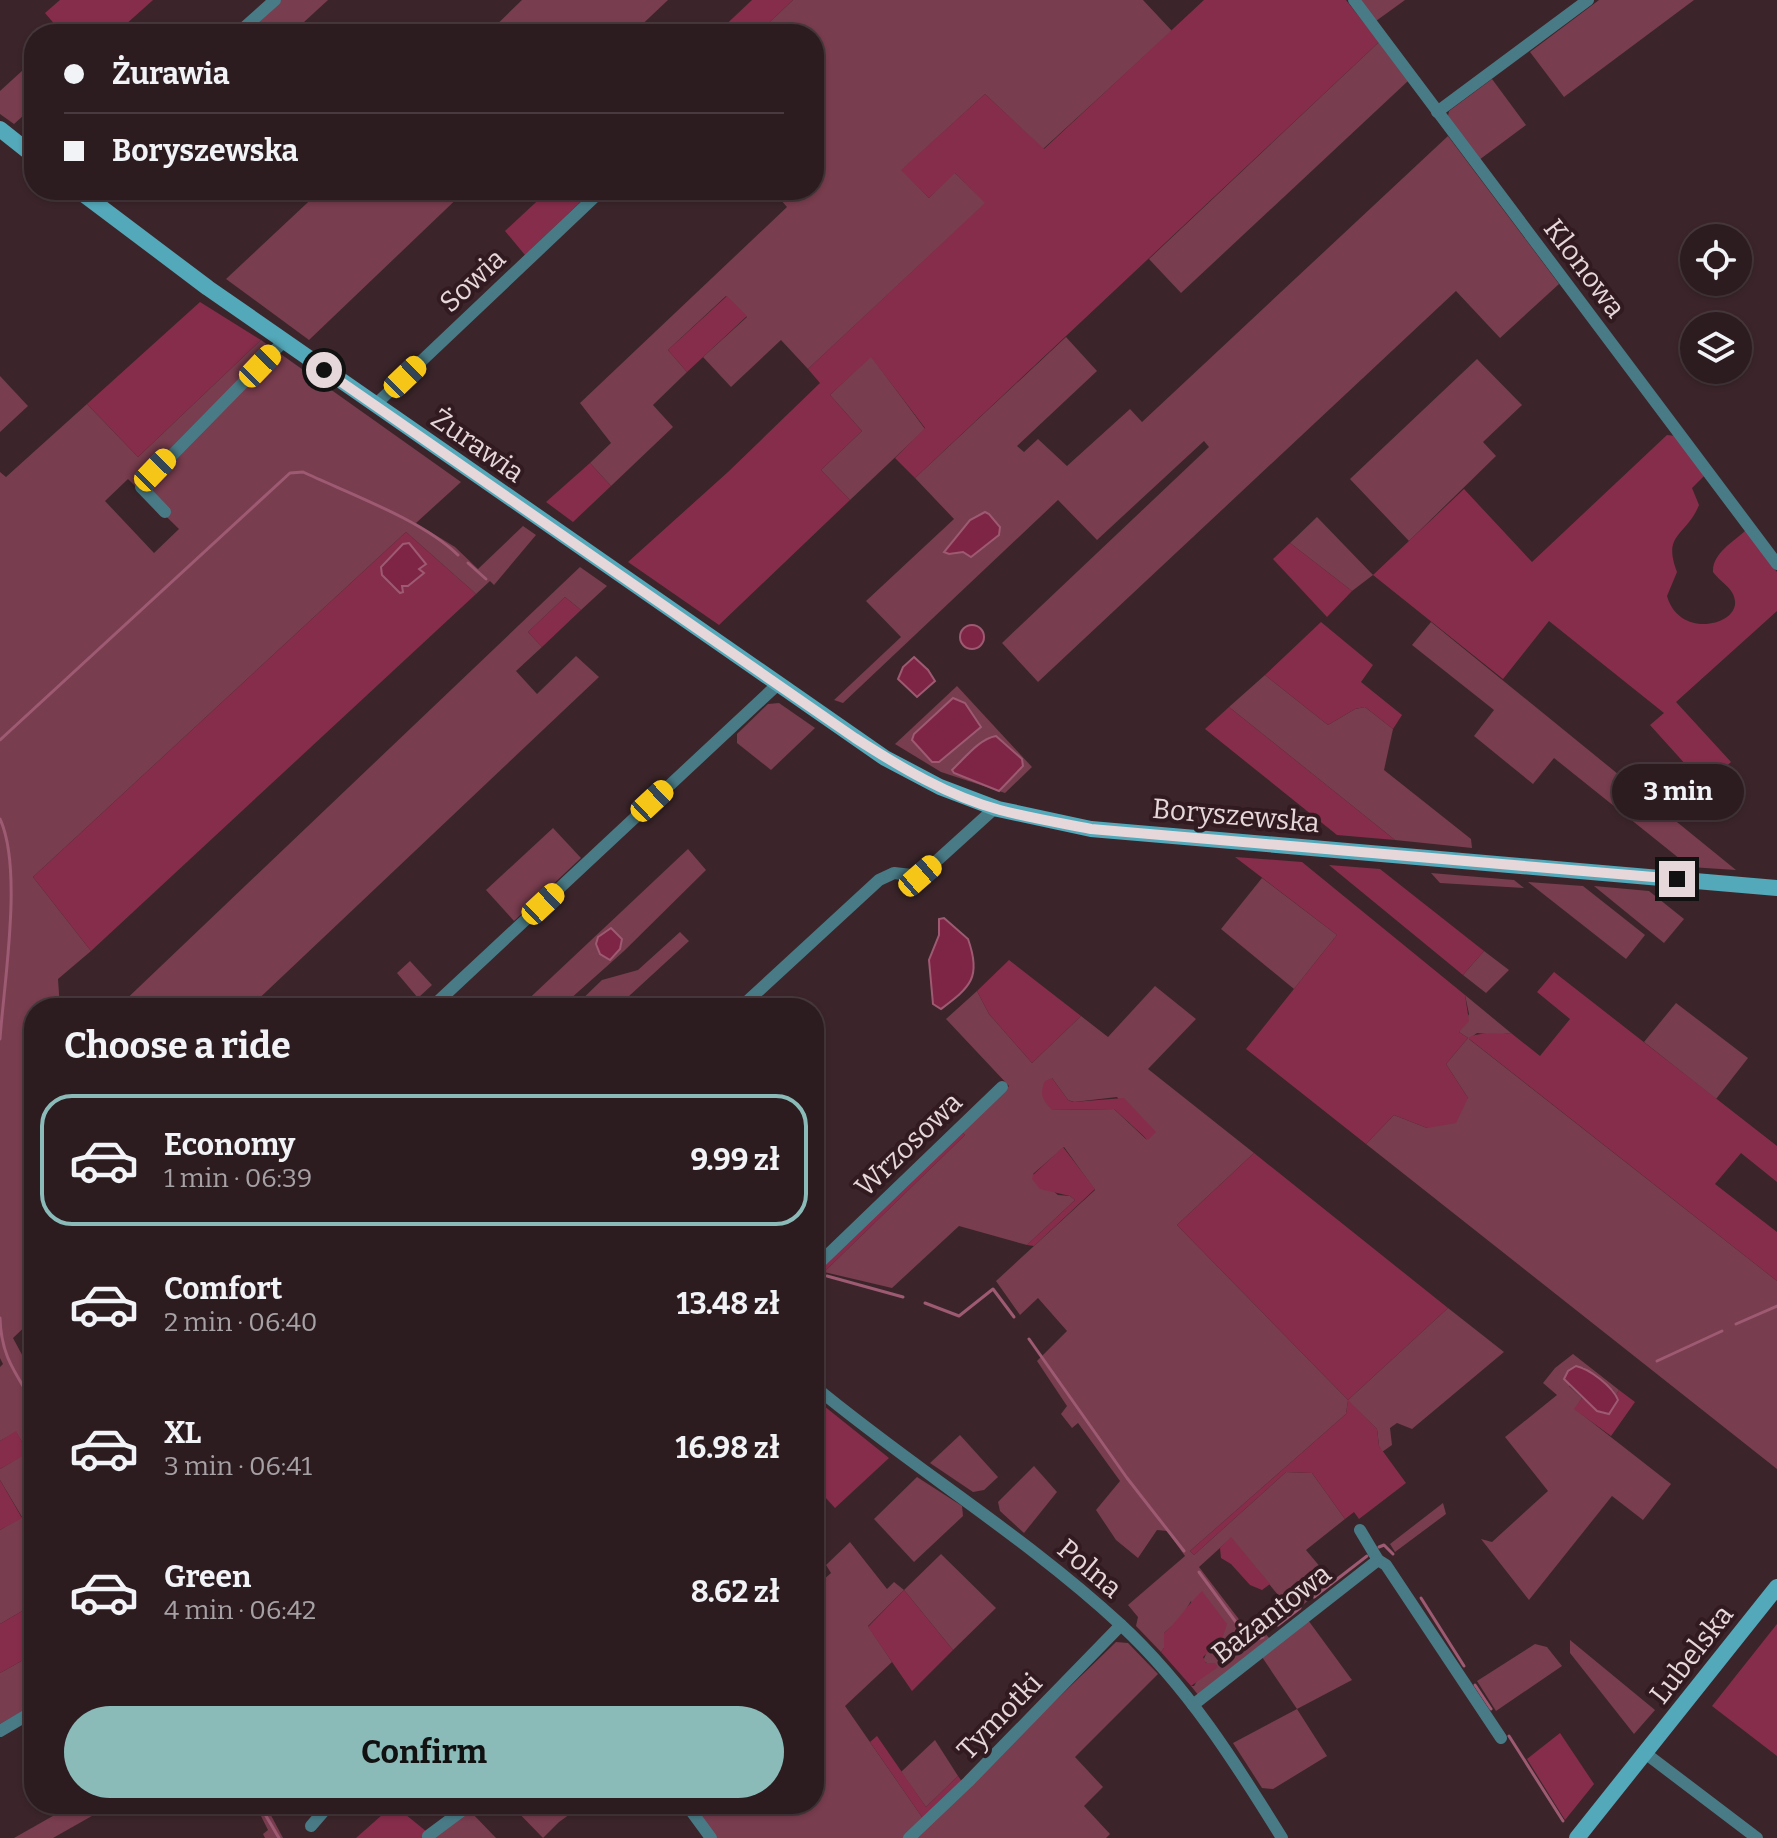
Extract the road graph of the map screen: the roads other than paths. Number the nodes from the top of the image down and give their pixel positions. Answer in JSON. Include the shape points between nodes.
{"nodes":[{"id":1,"x":275,"y":0,"type":"edge"},
{"id":2,"x":1354,"y":0,"type":"edge"},
{"id":3,"x":1588,"y":0,"type":"edge"},
{"id":4,"x":248,"y":24,"type":"edge"},
{"id":5,"x":1437,"y":112,"type":"junction"},
{"id":6,"x":0,"y":129,"type":"edge"},
{"id":7,"x":24,"y":148,"type":"edge"},
{"id":8,"x":92,"y":200,"type":"edge"},
{"id":9,"x":591,"y":200,"type":"edge"},
{"id":10,"x":284,"y":341,"type":"junction"},
{"id":11,"x":375,"y":405,"type":"junction"},
{"id":12,"x":165,"y":512,"type":"dead end"},
{"id":13,"x":1777,"y":564,"type":"edge"},
{"id":14,"x":735,"y":655,"type":"joint"},
{"id":15,"x":777,"y":685,"type":"junction"},
{"id":16,"x":995,"y":808,"type":"junction"},
{"id":17,"x":1777,"y":888,"type":"edge"},
{"id":18,"x":445,"y":998,"type":"edge"},
{"id":19,"x":751,"y":998,"type":"edge"},
{"id":20,"x":1002,"y":1087,"type":"dead end"},
{"id":21,"x":824,"y":1258,"type":"edge"},
{"id":22,"x":824,"y":1394,"type":"edge"},
{"id":23,"x":1360,"y":1530,"type":"dead end"},
{"id":24,"x":1378,"y":1560,"type":"junction"},
{"id":25,"x":1777,"y":1587,"type":"edge"},
{"id":26,"x":1121,"y":1625,"type":"junction"},
{"id":27,"x":1193,"y":1705,"type":"junction"},
{"id":28,"x":24,"y":1717,"type":"edge"},
{"id":29,"x":0,"y":1731,"type":"edge"},
{"id":30,"x":1501,"y":1738,"type":"dead end"},
{"id":31,"x":1645,"y":1753,"type":"junction"},
{"id":32,"x":321,"y":1814,"type":"edge"},
{"id":33,"x":458,"y":1814,"type":"edge"},
{"id":34,"x":693,"y":1814,"type":"edge"},
{"id":35,"x":311,"y":1826,"type":"dead end"},
{"id":36,"x":428,"y":1836,"type":"dead end"},
{"id":37,"x":711,"y":1838,"type":"edge"},
{"id":38,"x":909,"y":1838,"type":"edge"},
{"id":39,"x":1282,"y":1838,"type":"edge"},
{"id":40,"x":1577,"y":1838,"type":"edge"},
{"id":41,"x":1757,"y":1838,"type":"edge"}],
"edges":[{"from":1,"to":4,"type":"street"},
{"from":2,"to":5,"type":"street","name":"Klonowa"},
{"from":3,"to":5,"type":"street"},
{"from":5,"to":13,"type":"street","name":"Klonowa"},
{"from":6,"to":7,"type":"main road"},
{"from":8,"to":10,"type":"main road","name":"Żurawia"},
{"from":9,"to":11,"type":"street","name":"Sowia"},
{"from":10,"to":11,"type":"main road","name":"Żurawia"},
{"from":10,"to":12,"type":"street","via":[[141,487]]},
{"from":11,"to":14,"type":"main road","name":"Żurawia"},
{"from":14,"to":15,"type":"main road","name":"Boryszewska"},
{"from":15,"to":16,"type":"main road","name":"Boryszewska","via":[[885,758]]},
{"from":15,"to":18,"type":"street"},
{"from":16,"to":17,"type":"main road","name":"Boryszewska","via":[[1112,831]]},
{"from":16,"to":19,"type":"street","via":[[920,876],[894,873],[879,880]]},
{"from":20,"to":21,"type":"street","name":"Wrzosowa"},
{"from":22,"to":26,"type":"street","name":"Polna","via":[[977,1507]]},
{"from":23,"to":24,"type":"street"},
{"from":24,"to":27,"type":"street","name":"Bażantowa"},
{"from":24,"to":30,"type":"street"},
{"from":25,"to":31,"type":"main road","name":"Lubelska"},
{"from":26,"to":27,"type":"street","name":"Polna"},
{"from":26,"to":38,"type":"street","name":"Tymotki"},
{"from":27,"to":39,"type":"street","name":"Polna"},
{"from":28,"to":29,"type":"street"},
{"from":31,"to":40,"type":"main road","name":"Lubelska"},
{"from":31,"to":41,"type":"street"},
{"from":32,"to":35,"type":"street"},
{"from":33,"to":36,"type":"street"},
{"from":34,"to":37,"type":"street"}]}
